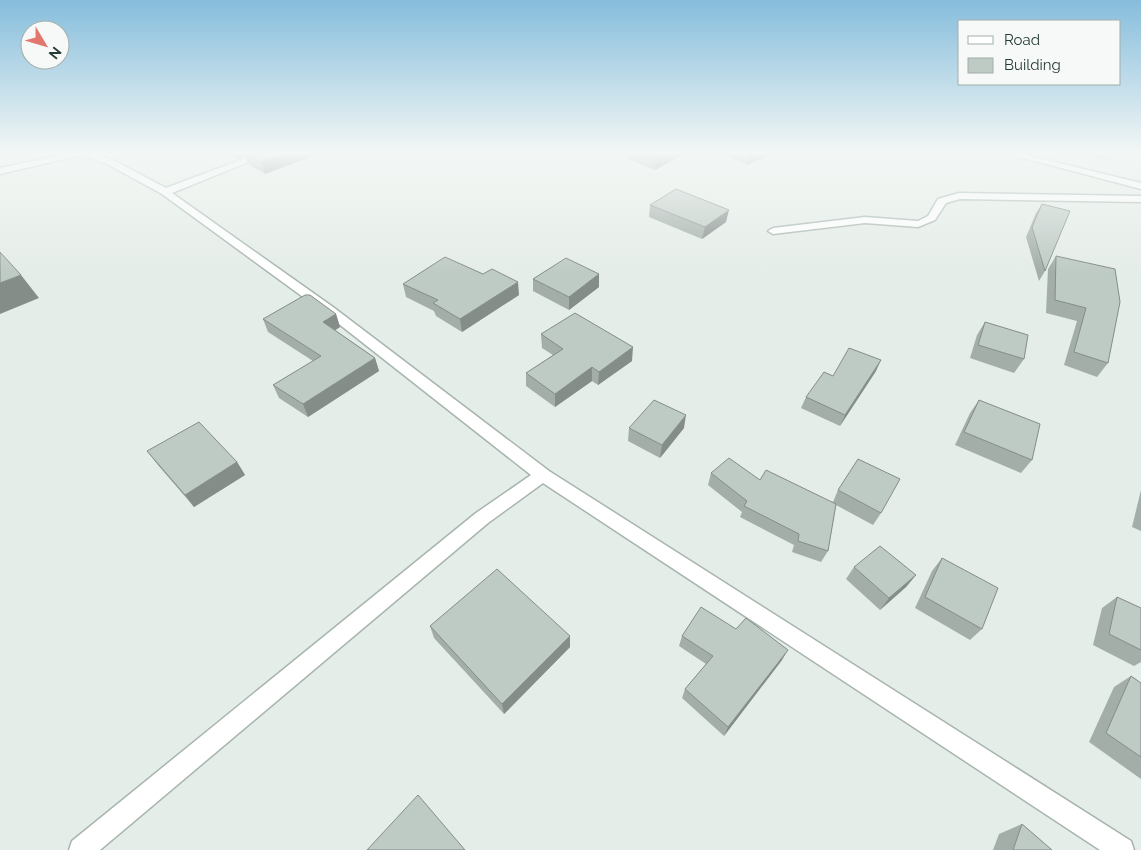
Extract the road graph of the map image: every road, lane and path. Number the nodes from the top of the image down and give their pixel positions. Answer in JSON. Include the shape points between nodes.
{"nodes":[{"id":1,"x":167,"y":194,"type":"edge"},
{"id":2,"x":1141,"y":199,"type":"edge"},
{"id":3,"x":773,"y":231,"type":"dead end"},
{"id":4,"x":543,"y":475,"type":"junction"},
{"id":5,"x":81,"y":850,"type":"edge"},
{"id":6,"x":1122,"y":850,"type":"edge"}],
"edges":[{"from":1,"to":4,"type":"street","via":[[376,345]]},
{"from":2,"to":3,"type":"street","via":[[959,196],[942,201],[930,220],[923,223],[866,220]]},
{"from":4,"to":5,"type":"street","via":[[482,518]]},
{"from":4,"to":6,"type":"street"}]}
